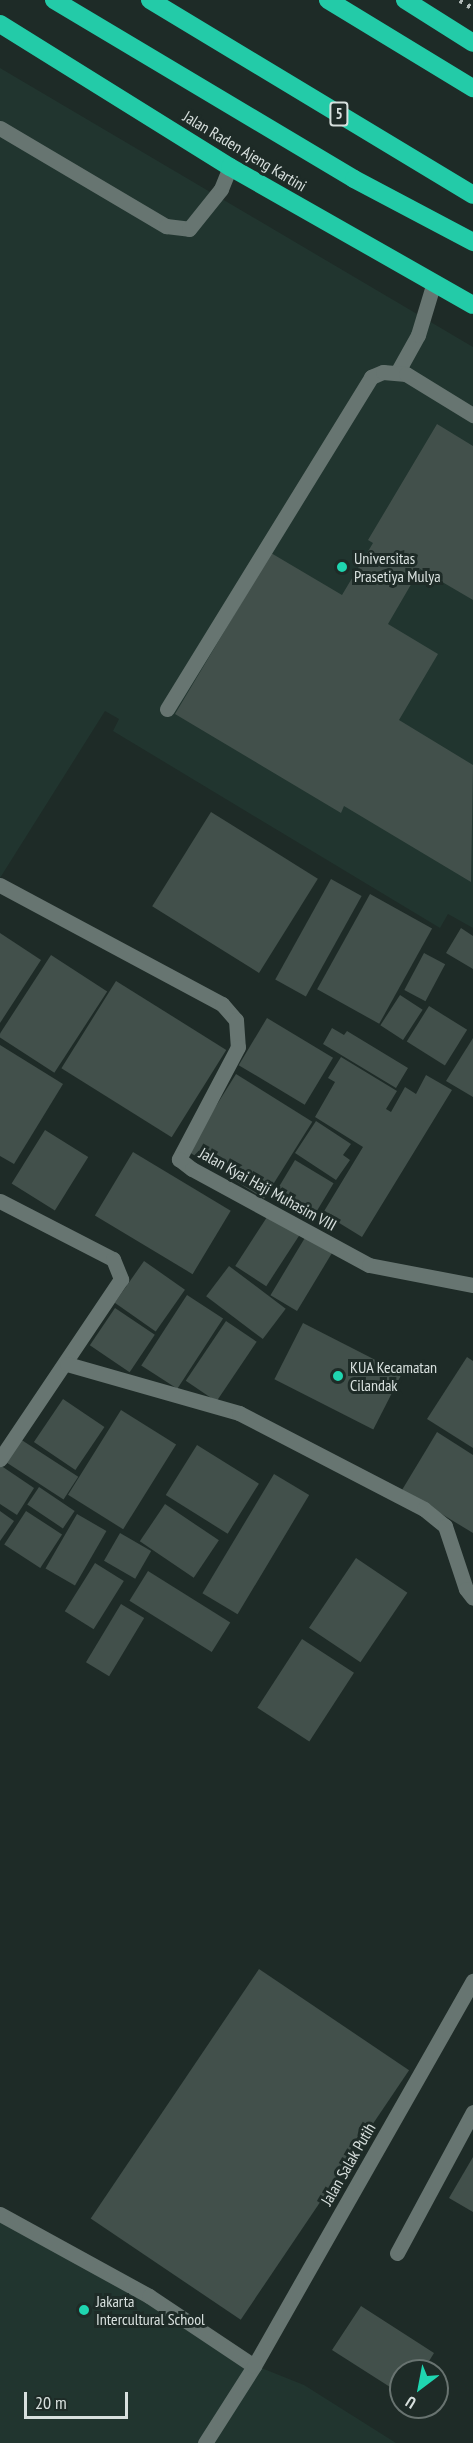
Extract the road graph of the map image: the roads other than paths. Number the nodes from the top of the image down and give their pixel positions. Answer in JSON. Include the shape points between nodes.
{"nodes":[{"id":1,"x":54,"y":0,"type":"edge"},
{"id":2,"x":150,"y":0,"type":"edge"},
{"id":3,"x":328,"y":0,"type":"edge"},
{"id":4,"x":405,"y":0,"type":"edge"},
{"id":5,"x":0,"y":24,"type":"edge"},
{"id":6,"x":473,"y":43,"type":"edge"},
{"id":7,"x":473,"y":88,"type":"edge"},
{"id":8,"x":0,"y":128,"type":"edge"},
{"id":9,"x":230,"y":167,"type":"junction"},
{"id":10,"x":468,"y":192,"type":"edge"},
{"id":11,"x":473,"y":242,"type":"edge"},
{"id":12,"x":435,"y":282,"type":"junction"},
{"id":13,"x":473,"y":305,"type":"edge"},
{"id":14,"x":398,"y":371,"type":"junction"},
{"id":15,"x":473,"y":415,"type":"edge"},
{"id":16,"x":167,"y":709,"type":"dead end"},
{"id":17,"x":0,"y":885,"type":"edge"},
{"id":18,"x":0,"y":1201,"type":"edge"},
{"id":19,"x":473,"y":1286,"type":"edge"},
{"id":20,"x":67,"y":1364,"type":"junction"},
{"id":21,"x":0,"y":1459,"type":"edge"},
{"id":22,"x":473,"y":1598,"type":"edge"},
{"id":23,"x":473,"y":1981,"type":"edge"},
{"id":24,"x":473,"y":2112,"type":"edge"},
{"id":25,"x":0,"y":2214,"type":"edge"},
{"id":26,"x":397,"y":2253,"type":"dead end"},
{"id":27,"x":254,"y":2366,"type":"junction"},
{"id":28,"x":205,"y":2443,"type":"edge"}],
"edges":[{"from":1,"to":11,"type":"highway","via":[[354,179]]},
{"from":2,"to":10,"type":"highway","number":"5"},
{"from":3,"to":7,"type":"highway"},
{"from":4,"to":6,"type":"highway"},
{"from":5,"to":9,"type":"highway","name":"Jalan Raden Ajeng Kartini"},
{"from":8,"to":9,"type":"street","via":[[166,226],[189,229],[220,189]]},
{"from":9,"to":12,"type":"highway","name":"Jalan Raden Ajeng Kartini"},
{"from":12,"to":13,"type":"highway","name":"Jalan Raden Ajeng Kartini"},
{"from":12,"to":14,"type":"street","via":[[418,336]]},
{"from":14,"to":15,"type":"street"},
{"from":14,"to":16,"type":"street","via":[[371,377]]},
{"from":17,"to":19,"type":"street","name":"Jalan Kyai Haji Muhasim VIII","via":[[222,1004],[236,1020],[238,1047],[179,1159],[369,1264]]},
{"from":18,"to":20,"type":"street","via":[[113,1259],[122,1279]]},
{"from":20,"to":21,"type":"street"},
{"from":20,"to":22,"type":"street","via":[[239,1413],[424,1509],[445,1526],[466,1589]]},
{"from":23,"to":27,"type":"street","name":"Jalan Salak Putih"},
{"from":24,"to":26,"type":"street"},
{"from":25,"to":27,"type":"street","via":[[149,2296]]},
{"from":27,"to":28,"type":"street","name":"Jalan Salak Putih"}]}
